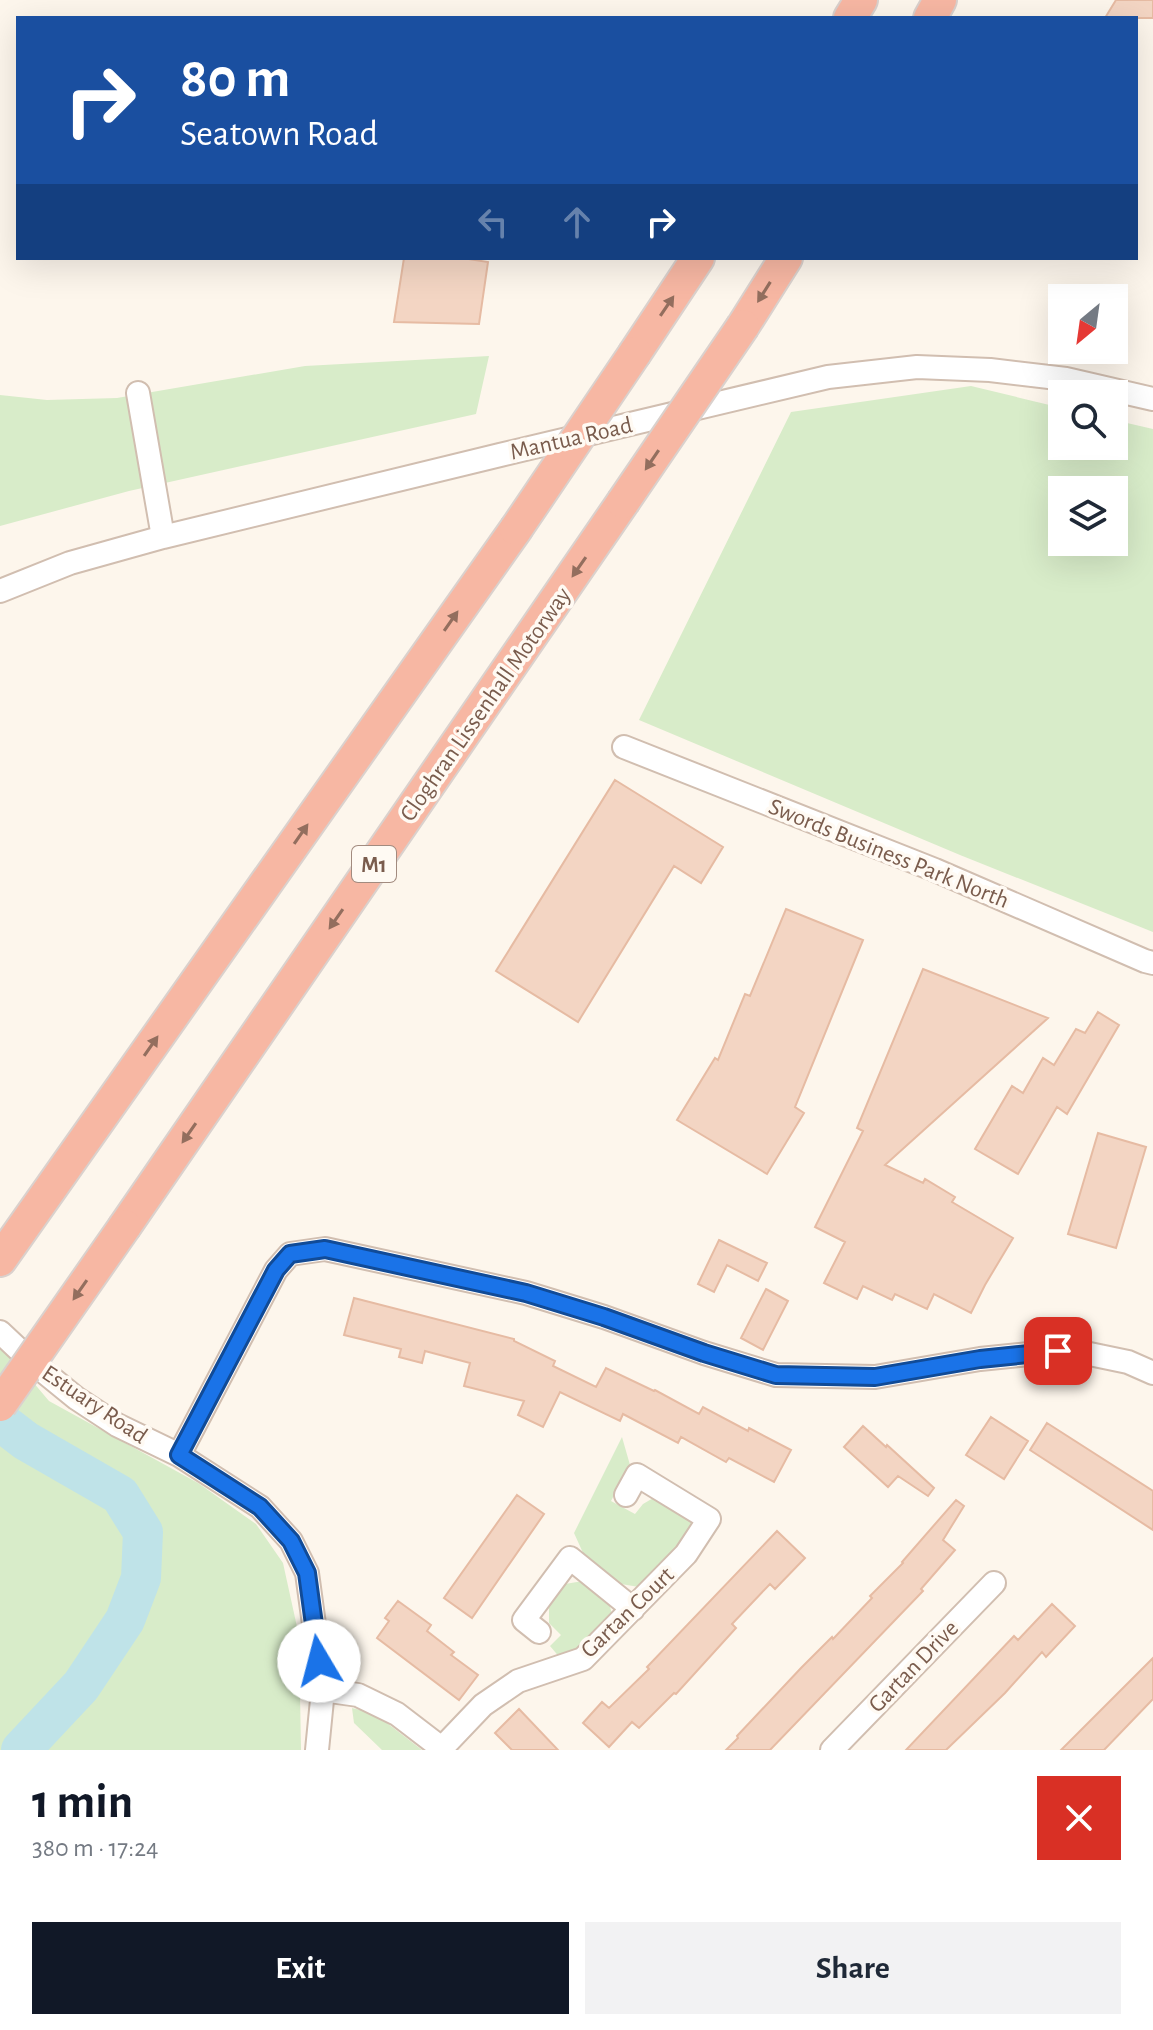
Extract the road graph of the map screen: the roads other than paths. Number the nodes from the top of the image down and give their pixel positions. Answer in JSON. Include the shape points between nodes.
{"nodes":[{"id":1,"x":697,"y":260,"type":"edge"},
{"id":2,"x":785,"y":260,"type":"edge"},
{"id":3,"x":138,"y":393,"type":"dead end"},
{"id":4,"x":1153,"y":399,"type":"edge"},
{"id":5,"x":163,"y":537,"type":"junction"},
{"id":6,"x":0,"y":591,"type":"edge"},
{"id":7,"x":624,"y":747,"type":"dead end"},
{"id":8,"x":1153,"y":963,"type":"edge"},
{"id":9,"x":0,"y":1260,"type":"edge"},
{"id":10,"x":0,"y":1332,"type":"edge"},
{"id":11,"x":1153,"y":1373,"type":"edge"},
{"id":12,"x":0,"y":1405,"type":"edge"},
{"id":13,"x":179,"y":1455,"type":"junction"},
{"id":14,"x":626,"y":1495,"type":"dead end"},
{"id":15,"x":994,"y":1583,"type":"dead end"},
{"id":16,"x":633,"y":1609,"type":"junction"},
{"id":17,"x":539,"y":1632,"type":"dead end"},
{"id":18,"x":323,"y":1690,"type":"junction"},
{"id":19,"x":443,"y":1749,"type":"edge"},
{"id":20,"x":317,"y":1750,"type":"edge"},
{"id":21,"x":832,"y":1750,"type":"edge"}],
"edges":[{"from":9,"to":1,"type":"highway","one_way":true,"bridge":true,"via":[[516,529]]},
{"from":2,"to":12,"type":"highway","name":"Cloghran Lissenhall Motorway","number":"M1","one_way":true,"bridge":true},
{"from":3,"to":5,"type":"street"},
{"from":4,"to":5,"type":"street","name":"Mantua Road","via":[[1066,379],[990,370],[917,367],[828,377]]},
{"from":5,"to":6,"type":"street","name":"Mantua Road","via":[[70,563]]},
{"from":7,"to":8,"type":"street","name":"Swords Business Park North"},
{"from":10,"to":13,"type":"street","name":"Estuary Road","via":[[76,1398]]},
{"from":11,"to":13,"type":"street","via":[[1128,1362],[1058,1351],[875,1377],[776,1375],[526,1293],[325,1249],[290,1254],[276,1270]]},
{"from":13,"to":18,"type":"street","name":"Estuary Road","via":[[260,1507],[291,1541],[307,1573]]},
{"from":14,"to":16,"type":"street","name":"Gartan Court","via":[[637,1475],[709,1519],[686,1554]]},
{"from":15,"to":21,"type":"street","name":"Gartan Drive"},
{"from":16,"to":17,"type":"street","via":[[570,1558],[524,1620]]},
{"from":16,"to":19,"type":"street","name":"Gartan Court","via":[[583,1659],[518,1681],[483,1705]]},
{"from":18,"to":19,"type":"street","via":[[358,1695],[397,1714]]},
{"from":18,"to":20,"type":"street","name":"Estuary Road"}]}
